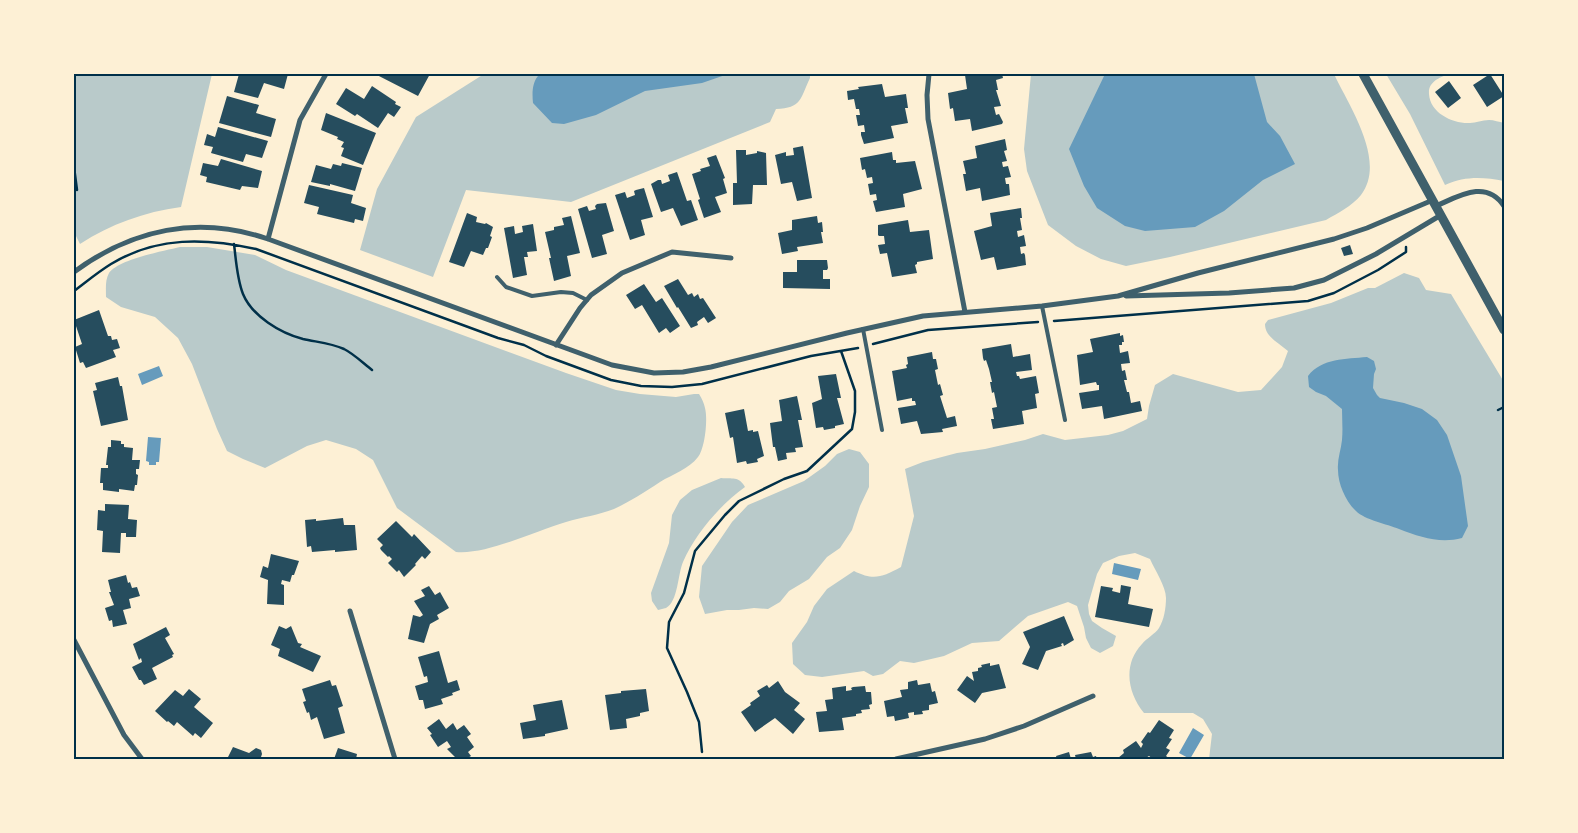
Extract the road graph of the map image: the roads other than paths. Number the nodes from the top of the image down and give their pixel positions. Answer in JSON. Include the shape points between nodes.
{"nodes":[{"id":1,"x":326,"y":74,"type":"edge"},
{"id":2,"x":929,"y":74,"type":"edge"},
{"id":3,"x":1363,"y":74,"type":"edge"},
{"id":4,"x":1434,"y":203,"type":"junction"},
{"id":5,"x":1504,"y":206,"type":"edge"},
{"id":6,"x":1441,"y":215,"type":"junction"},
{"id":7,"x":268,"y":239,"type":"junction"},
{"id":8,"x":731,"y":258,"type":"dead end"},
{"id":9,"x":74,"y":272,"type":"edge"},
{"id":10,"x":497,"y":277,"type":"dead end"},
{"id":11,"x":1118,"y":296,"type":"junction"},
{"id":12,"x":587,"y":300,"type":"junction"},
{"id":13,"x":1042,"y":306,"type":"junction"},
{"id":14,"x":965,"y":312,"type":"junction"},
{"id":15,"x":863,"y":330,"type":"junction"},
{"id":16,"x":1504,"y":330,"type":"edge"},
{"id":17,"x":556,"y":345,"type":"junction"},
{"id":18,"x":1065,"y":420,"type":"dead end"},
{"id":19,"x":882,"y":430,"type":"dead end"},
{"id":20,"x":350,"y":611,"type":"dead end"},
{"id":21,"x":74,"y":640,"type":"edge"},
{"id":22,"x":1093,"y":696,"type":"dead end"},
{"id":23,"x":142,"y":759,"type":"edge"},
{"id":24,"x":395,"y":759,"type":"edge"},
{"id":25,"x":896,"y":759,"type":"edge"}],
"edges":[{"from":1,"to":7,"type":"street","via":[[300,120]]},
{"from":2,"to":14,"type":"street","via":[[928,119]]},
{"from":3,"to":4,"type":"street"},
{"from":4,"to":5,"type":"street","via":[[1476,191],[1494,196]]},
{"from":4,"to":6,"type":"street"},
{"from":4,"to":11,"type":"street","via":[[1334,239]]},
{"from":6,"to":11,"type":"street","via":[[1376,254],[1324,280],[1294,288]]},
{"from":6,"to":16,"type":"street"},
{"from":7,"to":9,"type":"street","via":[[231,229],[162,230],[104,252]]},
{"from":7,"to":17,"type":"street"},
{"from":8,"to":12,"type":"street","via":[[672,252],[622,272]]},
{"from":10,"to":12,"type":"lane","via":[[506,287],[532,296],[561,292],[573,293]]},
{"from":11,"to":13,"type":"street"},
{"from":12,"to":17,"type":"street"},
{"from":13,"to":14,"type":"street"},
{"from":13,"to":18,"type":"lane"},
{"from":14,"to":15,"type":"street","via":[[923,316]]},
{"from":15,"to":17,"type":"street","via":[[683,372],[654,373],[626,369]]},
{"from":15,"to":19,"type":"lane"},
{"from":20,"to":24,"type":"street"},
{"from":21,"to":23,"type":"street","via":[[124,735]]},
{"from":22,"to":25,"type":"street","via":[[985,739]]}]}
